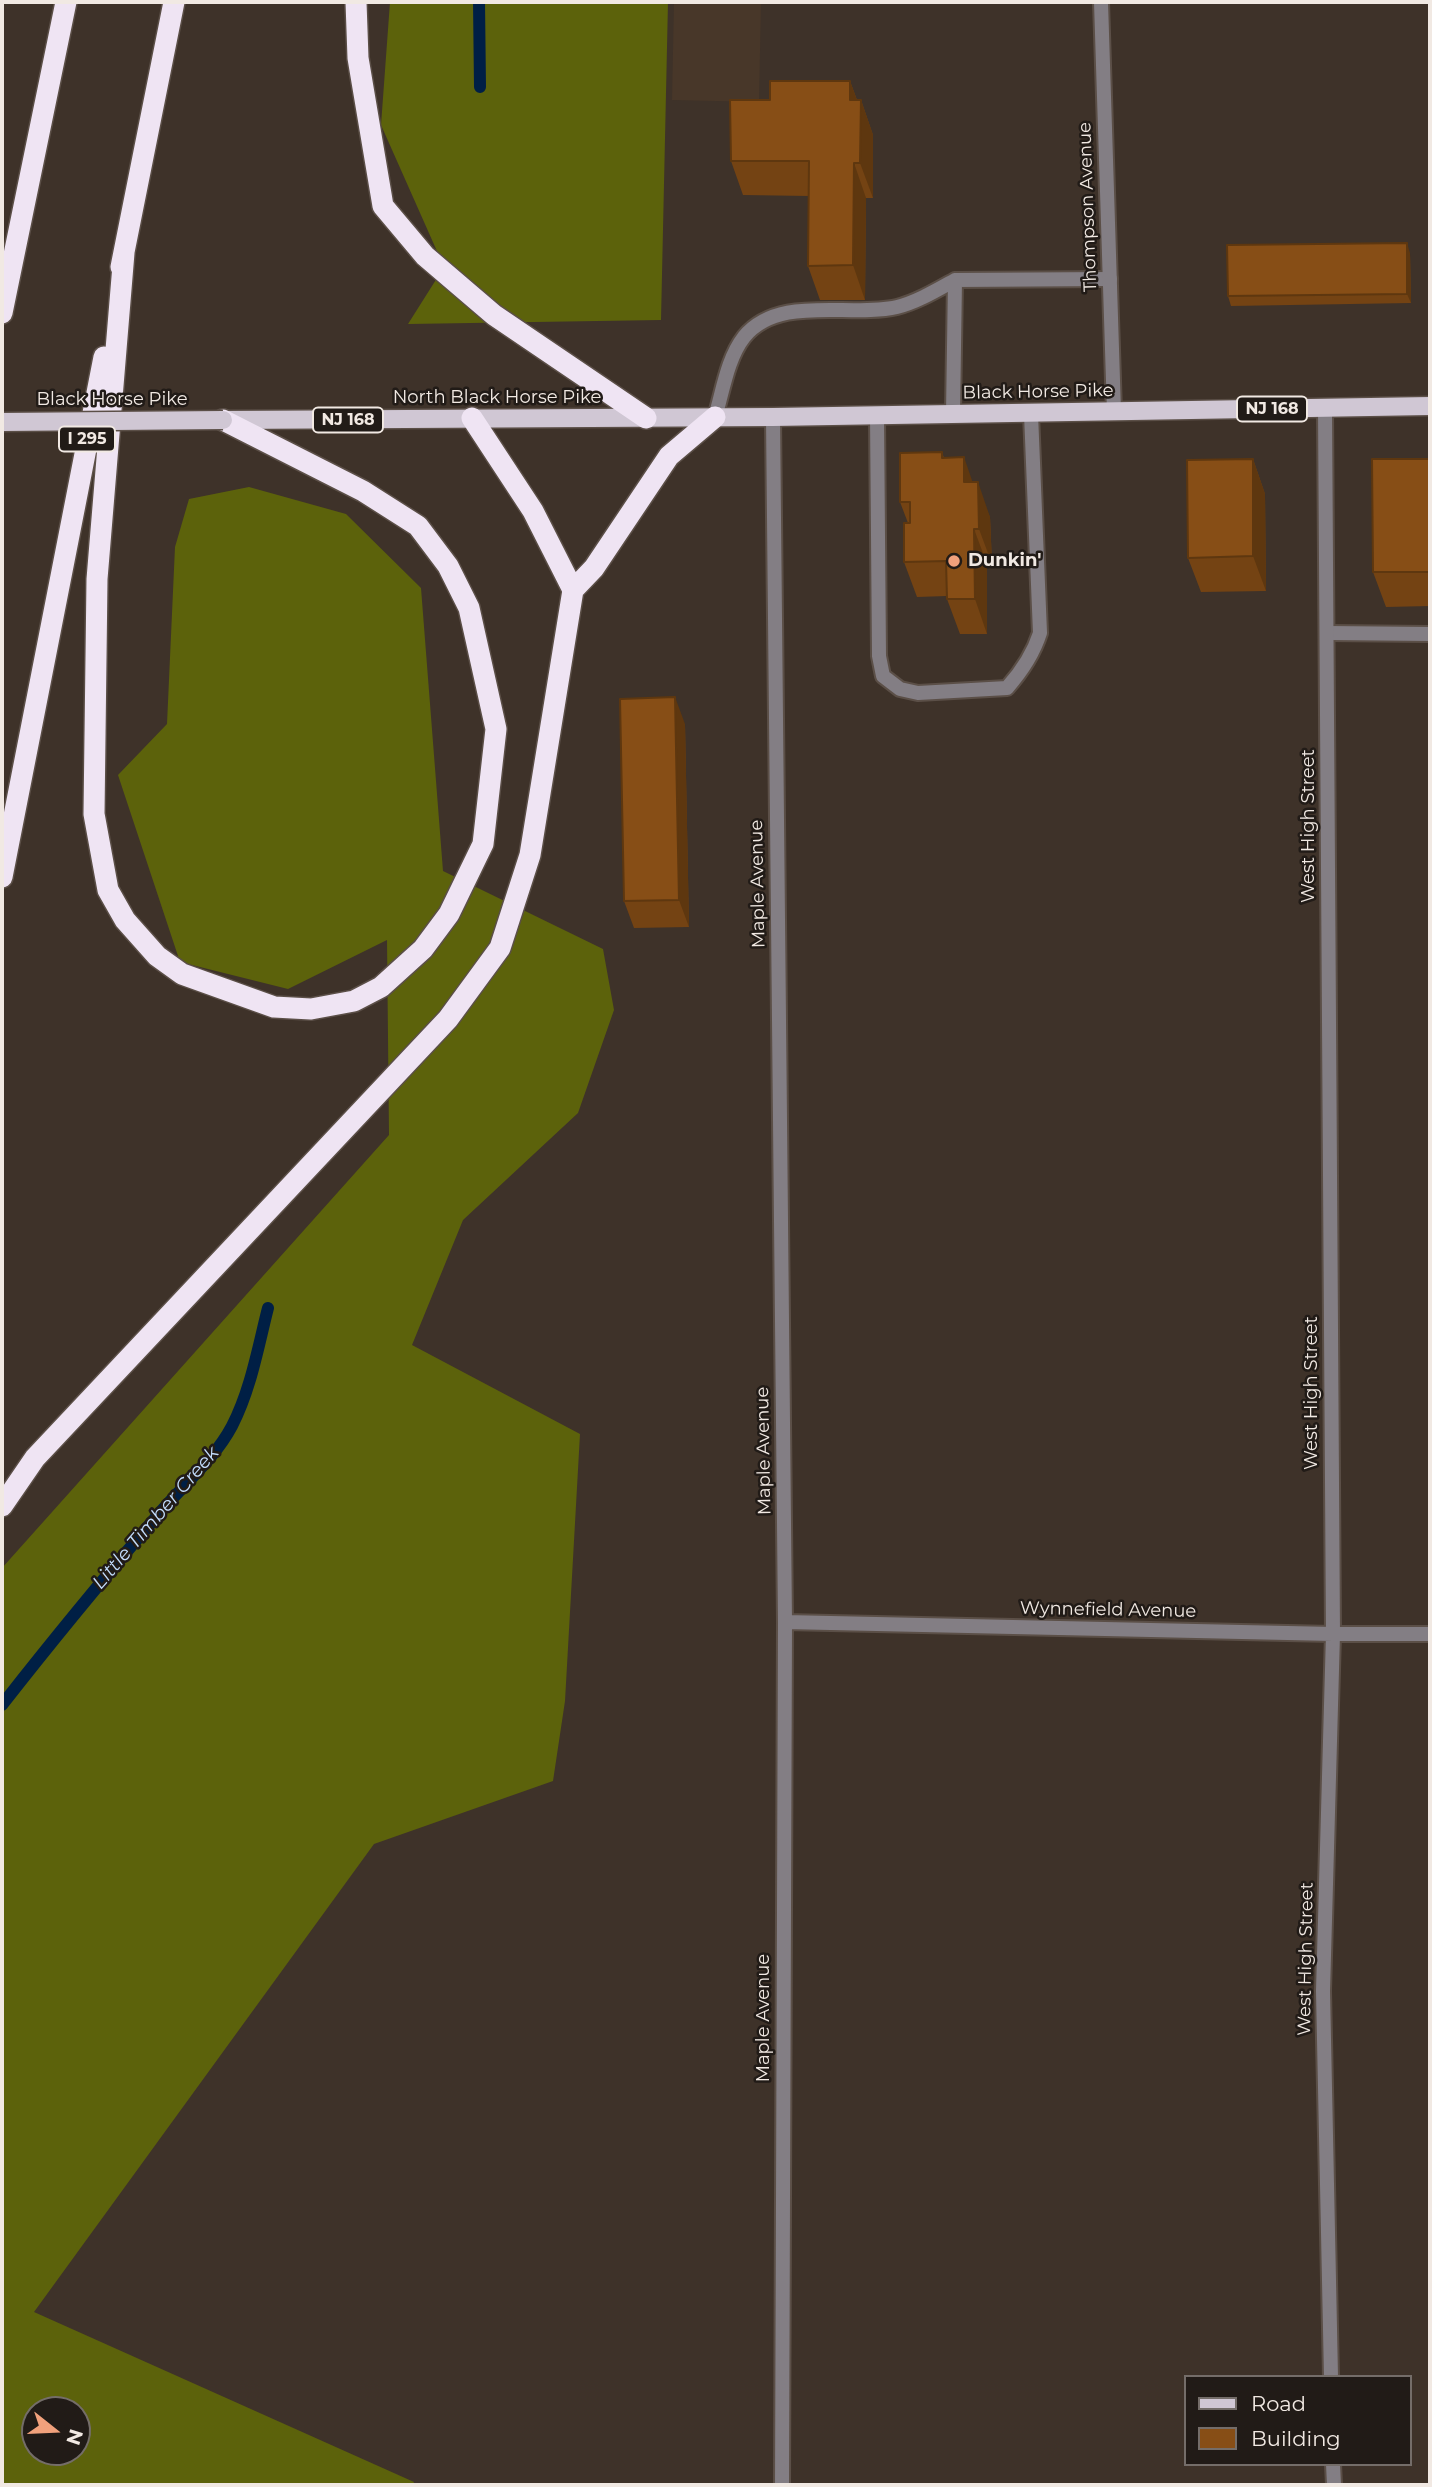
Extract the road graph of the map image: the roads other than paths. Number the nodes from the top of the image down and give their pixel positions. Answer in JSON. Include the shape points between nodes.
{"nodes":[{"id":1,"x":66,"y":2,"type":"edge"},
{"id":2,"x":174,"y":2,"type":"edge"},
{"id":3,"x":356,"y":2,"type":"edge"},
{"id":4,"x":1101,"y":2,"type":"edge"},
{"id":5,"x":124,"y":253,"type":"junction"},
{"id":6,"x":955,"y":279,"type":"junction"},
{"id":7,"x":1110,"y":279,"type":"junction"},
{"id":8,"x":2,"y":313,"type":"edge"},
{"id":9,"x":1430,"y":406,"type":"edge"},
{"id":10,"x":1325,"y":408,"type":"junction"},
{"id":11,"x":1114,"y":412,"type":"junction"},
{"id":12,"x":953,"y":414,"type":"junction"},
{"id":13,"x":1031,"y":414,"type":"junction"},
{"id":14,"x":877,"y":415,"type":"junction"},
{"id":15,"x":715,"y":417,"type":"junction"},
{"id":16,"x":773,"y":417,"type":"junction"},
{"id":17,"x":472,"y":418,"type":"junction"},
{"id":18,"x":646,"y":418,"type":"junction"},
{"id":19,"x":223,"y":420,"type":"junction"},
{"id":20,"x":2,"y":422,"type":"edge"},
{"id":21,"x":573,"y":590,"type":"junction"},
{"id":22,"x":1327,"y":634,"type":"junction"},
{"id":23,"x":1430,"y":634,"type":"edge"},
{"id":24,"x":2,"y":877,"type":"edge"},
{"id":25,"x":2,"y":1506,"type":"edge"},
{"id":26,"x":785,"y":1622,"type":"junction"},
{"id":27,"x":1333,"y":1634,"type":"junction"},
{"id":28,"x":1430,"y":1634,"type":"edge"},
{"id":29,"x":1331,"y":2375,"type":"edge"},
{"id":30,"x":1333,"y":2466,"type":"edge"},
{"id":31,"x":782,"y":2485,"type":"edge"},
{"id":32,"x":1334,"y":2485,"type":"edge"}],
"edges":[{"from":1,"to":8,"type":"highway"},
{"from":2,"to":5,"type":"highway","number":"I 295"},
{"from":3,"to":18,"type":"highway","via":[[358,58],[383,206],[425,256],[494,315]]},
{"from":4,"to":7,"type":"street","name":"Thompson Avenue"},
{"from":5,"to":19,"type":"highway","via":[[97,579],[94,814],[108,890],[125,920],[157,956],[182,974],[274,1007],[311,1009],[354,1001],[381,987],[423,949],[449,914],[483,844],[496,729],[469,608],[448,566],[418,526],[363,491]]},
{"from":5,"to":24,"type":"highway","number":"I 295"},
{"from":6,"to":7,"type":"street"},
{"from":6,"to":12,"type":"street"},
{"from":6,"to":15,"type":"street","via":[[899,306],[872,311],[797,311],[760,323],[744,337],[731,360]]},
{"from":7,"to":11,"type":"street","name":"Thompson Avenue"},
{"from":9,"to":10,"type":"main road","name":"Black Horse Pike","number":"NJ 168"},
{"from":10,"to":11,"type":"main road","name":"Black Horse Pike","number":"NJ 168"},
{"from":10,"to":22,"type":"street","name":"West High Street"},
{"from":11,"to":13,"type":"main road","name":"Black Horse Pike","number":"NJ 168"},
{"from":12,"to":13,"type":"main road","name":"Black Horse Pike","number":"NJ 168"},
{"from":12,"to":14,"type":"main road","name":"Black Horse Pike","number":"NJ 168"},
{"from":13,"to":14,"type":"street","via":[[1040,633],[1035,650],[1007,688],[918,692],[900,689],[883,676],[879,656]]},
{"from":14,"to":16,"type":"main road","name":"Black Horse Pike","number":"NJ 168"},
{"from":15,"to":16,"type":"main road","name":"Black Horse Pike","number":"NJ 168"},
{"from":15,"to":18,"type":"main road","name":"Black Horse Pike","number":"NJ 168"},
{"from":15,"to":21,"type":"highway","via":[[669,456],[594,568]]},
{"from":16,"to":26,"type":"street","name":"Maple Avenue"},
{"from":17,"to":18,"type":"main road","name":"North Black Horse Pike","number":"NJ 168"},
{"from":17,"to":19,"type":"main road","name":"North Black Horse Pike","number":"NJ 168"},
{"from":17,"to":21,"type":"highway","via":[[533,511]]},
{"from":19,"to":20,"type":"main road","name":"Black Horse Pike","number":"NJ 168","bridge":true},
{"from":21,"to":25,"type":"highway","via":[[530,855],[500,948],[448,1019],[35,1458]]},
{"from":22,"to":23,"type":"street"},
{"from":22,"to":27,"type":"street","name":"West High Street"},
{"from":26,"to":27,"type":"street","name":"Wynnefield Avenue"},
{"from":26,"to":31,"type":"street","name":"Maple Avenue"},
{"from":27,"to":28,"type":"street","name":"Wynnefield Avenue"},
{"from":27,"to":29,"type":"street","name":"West High Street","via":[[1323,1991]]},
{"from":30,"to":32,"type":"street"}]}
